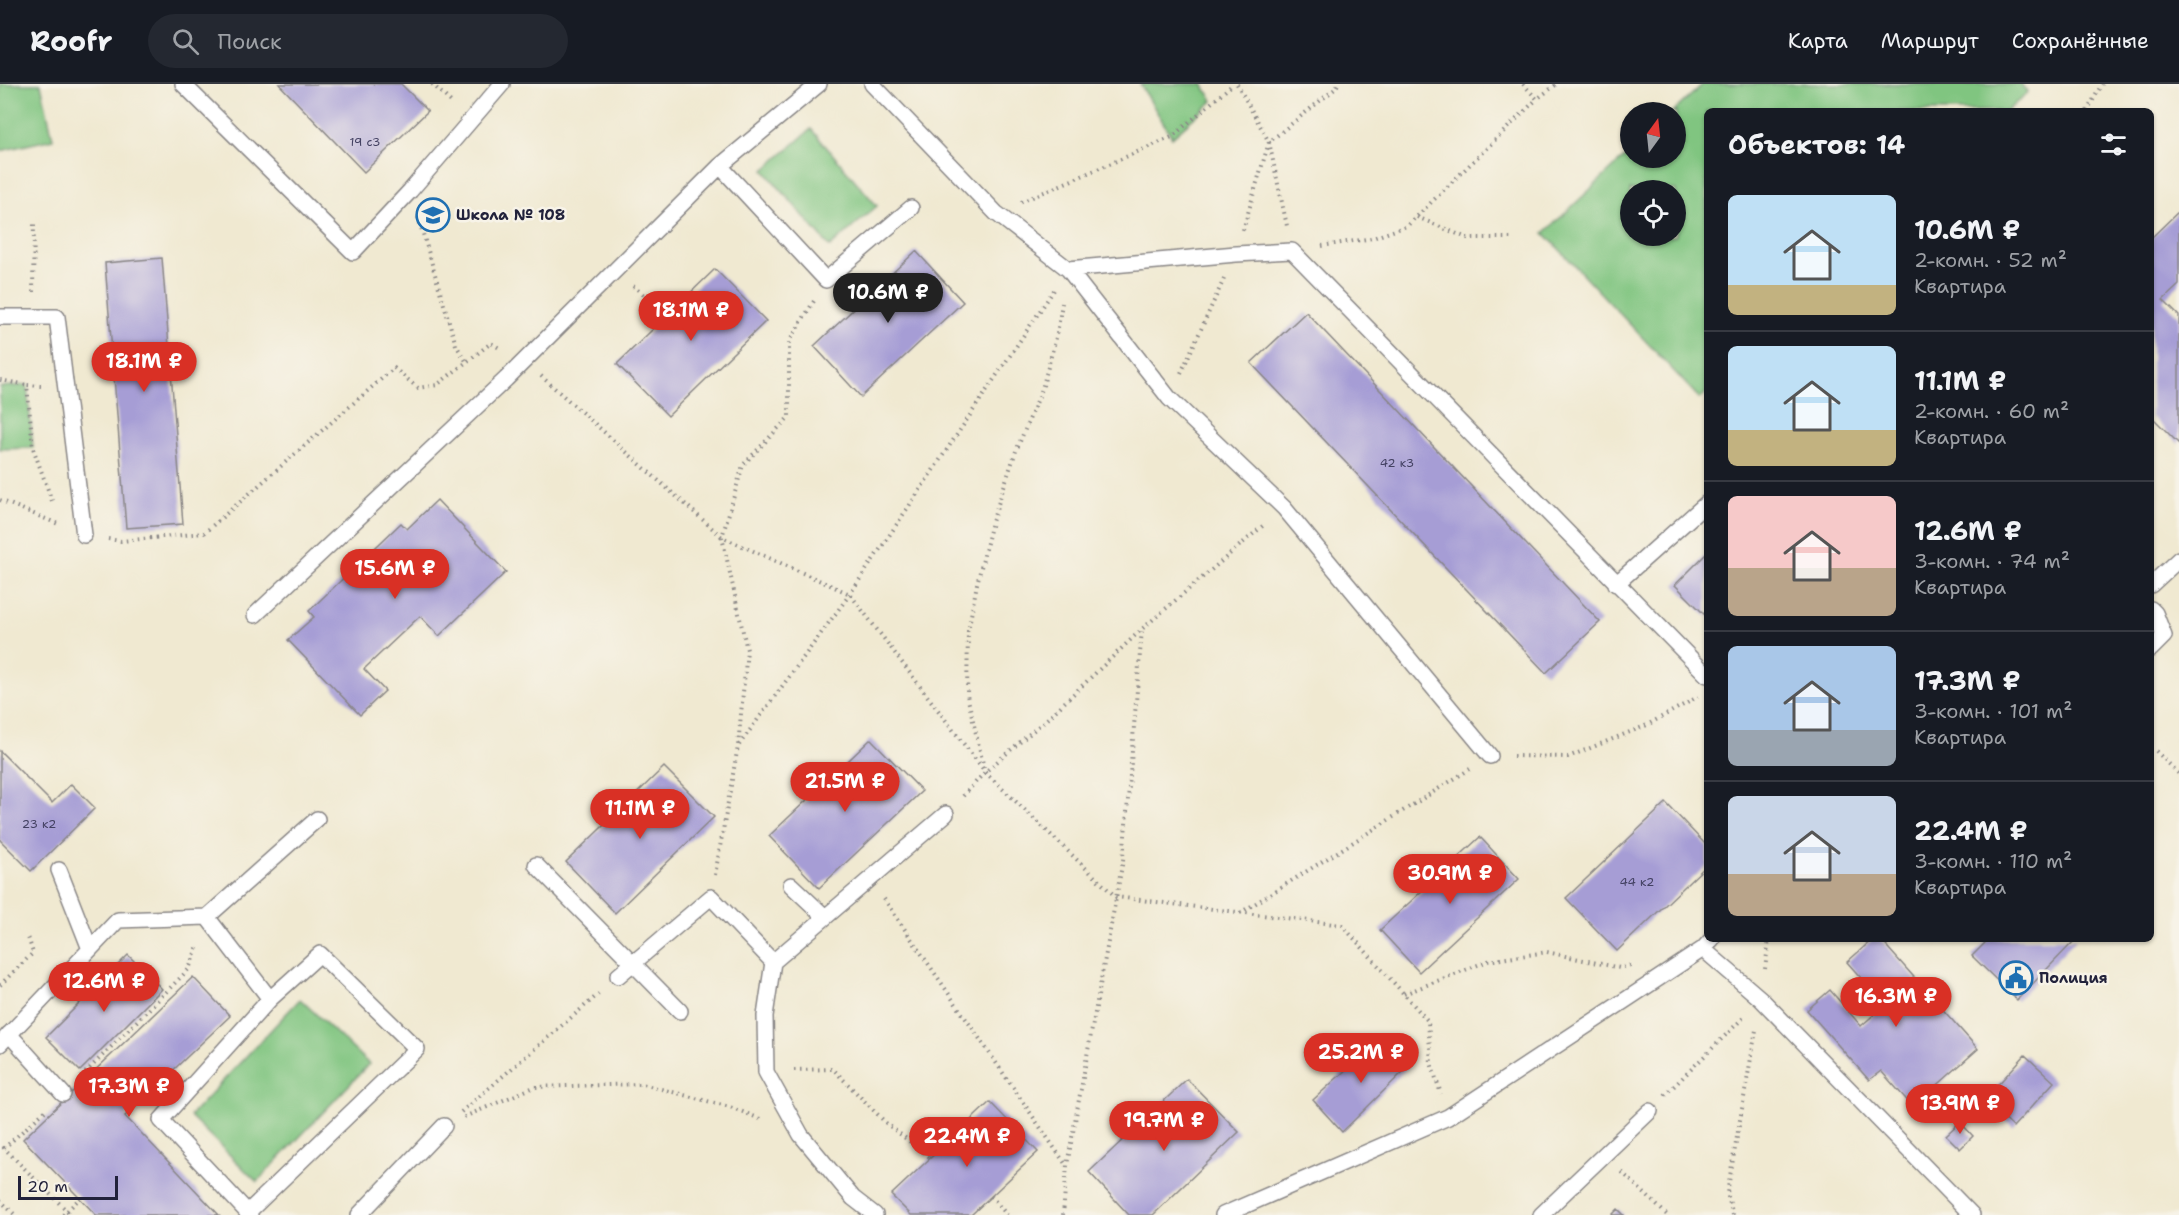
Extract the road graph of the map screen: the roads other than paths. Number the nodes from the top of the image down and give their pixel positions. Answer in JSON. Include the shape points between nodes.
{"nodes":[{"id":1,"x":183,"y":84,"type":"edge"},
{"id":2,"x":502,"y":84,"type":"edge"},
{"id":3,"x":819,"y":84,"type":"edge"},
{"id":4,"x":872,"y":84,"type":"edge"},
{"id":5,"x":720,"y":166,"type":"junction"},
{"id":6,"x":911,"y":208,"type":"dead end"},
{"id":7,"x":1068,"y":269,"type":"junction"},
{"id":8,"x":0,"y":317,"type":"edge"},
{"id":9,"x":1704,"y":506,"type":"edge"},
{"id":10,"x":84,"y":535,"type":"road end"},
{"id":11,"x":2179,"y":559,"type":"edge"},
{"id":12,"x":2154,"y":582,"type":"edge"},
{"id":13,"x":1616,"y":584,"type":"junction"},
{"id":14,"x":2154,"y":612,"type":"edge"},
{"id":15,"x":255,"y":615,"type":"dead end"},
{"id":16,"x":2154,"y":646,"type":"edge"},
{"id":17,"x":1704,"y":672,"type":"edge"},
{"id":18,"x":1490,"y":756,"type":"road end"},
{"id":19,"x":946,"y":814,"type":"road end"},
{"id":20,"x":316,"y":819,"type":"dead end"},
{"id":21,"x":536,"y":866,"type":"dead end"},
{"id":22,"x":59,"y":870,"type":"dead end"},
{"id":23,"x":791,"y":885,"type":"dead end"},
{"id":24,"x":207,"y":917,"type":"junction"},
{"id":25,"x":825,"y":917,"type":"junction"},
{"id":26,"x":1707,"y":944,"type":"edge"},
{"id":27,"x":90,"y":949,"type":"junction"},
{"id":28,"x":772,"y":962,"type":"junction"},
{"id":29,"x":633,"y":963,"type":"junction"},
{"id":30,"x":618,"y":976,"type":"road end"},
{"id":31,"x":270,"y":999,"type":"junction"},
{"id":32,"x":680,"y":1011,"type":"dead end"},
{"id":33,"x":4,"y":1039,"type":"edge"},
{"id":34,"x":63,"y":1094,"type":"road end"},
{"id":35,"x":1650,"y":1111,"type":"road end"},
{"id":36,"x":444,"y":1126,"type":"road end"},
{"id":37,"x":248,"y":1214,"type":"edge"},
{"id":38,"x":359,"y":1215,"type":"edge"},
{"id":39,"x":874,"y":1215,"type":"edge"},
{"id":40,"x":1223,"y":1215,"type":"edge"},
{"id":41,"x":1541,"y":1215,"type":"edge"},
{"id":42,"x":1972,"y":1215,"type":"edge"}],
"edges":[{"from":1,"to":2,"type":"lane","via":[[353,252]]},
{"from":3,"to":5,"type":"lane"},
{"from":4,"to":7,"type":"lane","via":[[996,213]]},
{"from":5,"to":6,"type":"lane","via":[[826,280]]},
{"from":5,"to":15,"type":"lane","via":[[506,379]]},
{"from":7,"to":13,"type":"lane","via":[[1292,251]]},
{"from":7,"to":18,"type":"lane","via":[[1169,398],[1284,508]]},
{"from":8,"to":10,"type":"lane","via":[[57,317]]},
{"from":9,"to":13,"type":"lane"},
{"from":11,"to":12,"type":"lane"},
{"from":13,"to":17,"type":"lane"},
{"from":14,"to":16,"type":"lane","via":[[2164,636]]},
{"from":19,"to":25,"type":"lane"},
{"from":20,"to":24,"type":"lane"},
{"from":21,"to":29,"type":"lane"},
{"from":22,"to":27,"type":"lane"},
{"from":23,"to":25,"type":"lane"},
{"from":24,"to":27,"type":"lane","via":[[118,920]]},
{"from":24,"to":31,"type":"lane"},
{"from":25,"to":28,"type":"lane"},
{"from":26,"to":40,"type":"lane","via":[[1448,1118]]},
{"from":26,"to":42,"type":"lane"},
{"from":27,"to":33,"type":"lane"},
{"from":28,"to":29,"type":"lane","via":[[711,897]]},
{"from":28,"to":39,"type":"lane","via":[[765,1016],[766,1072],[801,1135],[853,1198]]},
{"from":29,"to":30,"type":"lane"},
{"from":29,"to":32,"type":"lane"},
{"from":31,"to":37,"type":"lane","via":[[161,1120]]},
{"from":31,"to":37,"type":"lane","via":[[320,954],[417,1049]]},
{"from":33,"to":34,"type":"lane"},
{"from":35,"to":41,"type":"lane"},
{"from":36,"to":38,"type":"lane"}]}
